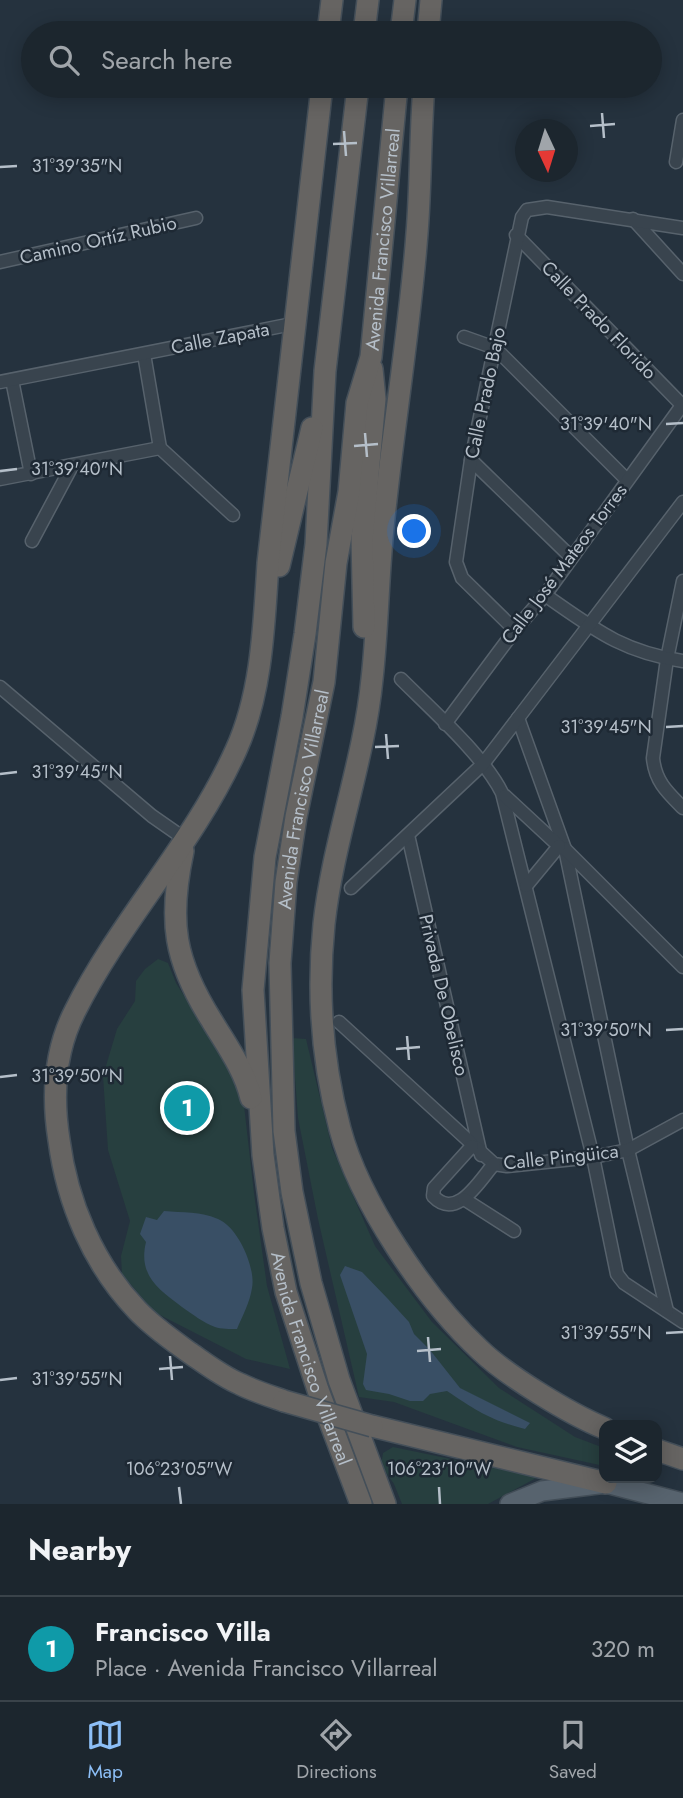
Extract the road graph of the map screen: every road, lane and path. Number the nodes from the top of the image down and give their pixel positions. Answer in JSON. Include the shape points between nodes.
{"nodes":[{"id":1,"x":332,"y":0,"type":"edge"},
{"id":2,"x":368,"y":0,"type":"edge"},
{"id":3,"x":405,"y":0,"type":"edge"},
{"id":4,"x":431,"y":0,"type":"edge"},
{"id":5,"x":329,"y":21,"type":"edge"},
{"id":6,"x":365,"y":21,"type":"edge"},
{"id":7,"x":402,"y":21,"type":"edge"},
{"id":8,"x":429,"y":21,"type":"edge"},
{"id":9,"x":321,"y":98,"type":"edge"},
{"id":10,"x":357,"y":98,"type":"edge"},
{"id":11,"x":396,"y":98,"type":"edge"},
{"id":12,"x":424,"y":98,"type":"edge"},
{"id":13,"x":683,"y":120,"type":"edge"},
{"id":14,"x":676,"y":162,"type":"dead end"},
{"id":15,"x":196,"y":218,"type":"dead end"},
{"id":16,"x":633,"y":219,"type":"junction"},
{"id":17,"x":683,"y":229,"type":"edge"},
{"id":18,"x":516,"y":235,"type":"junction"},
{"id":19,"x":0,"y":262,"type":"edge"},
{"id":20,"x":683,"y":274,"type":"edge"},
{"id":21,"x":298,"y":313,"type":"junction"},
{"id":22,"x":464,"y":337,"type":"dead end"},
{"id":23,"x":495,"y":348,"type":"junction"},
{"id":24,"x":144,"y":354,"type":"junction"},
{"id":25,"x":371,"y":357,"type":"junction"},
{"id":26,"x":325,"y":371,"type":"junction"},
{"id":27,"x":6,"y":381,"type":"edge"},
{"id":28,"x":682,"y":404,"type":"edge"},
{"id":29,"x":160,"y":448,"type":"junction"},
{"id":30,"x":471,"y":460,"type":"junction"},
{"id":31,"x":72,"y":466,"type":"junction"},
{"id":32,"x":31,"y":474,"type":"junction"},
{"id":33,"x":0,"y":479,"type":"edge"},
{"id":34,"x":627,"y":480,"type":"junction"},
{"id":35,"x":683,"y":502,"type":"edge"},
{"id":36,"x":233,"y":515,"type":"dead end"},
{"id":37,"x":32,"y":541,"type":"dead end"},
{"id":38,"x":571,"y":557,"type":"junction"},
{"id":39,"x":683,"y":581,"type":"edge"},
{"id":40,"x":545,"y":595,"type":"junction"},
{"id":41,"x":265,"y":618,"type":"junction"},
{"id":42,"x":588,"y":625,"type":"junction"},
{"id":43,"x":515,"y":630,"type":"junction"},
{"id":44,"x":667,"y":659,"type":"junction"},
{"id":45,"x":683,"y":662,"type":"edge"},
{"id":46,"x":401,"y":679,"type":"dead end"},
{"id":47,"x":0,"y":687,"type":"edge"},
{"id":48,"x":518,"y":718,"type":"junction"},
{"id":49,"x":445,"y":724,"type":"junction"},
{"id":50,"x":364,"y":727,"type":"junction"},
{"id":51,"x":483,"y":764,"type":"junction"},
{"id":52,"x":502,"y":793,"type":"junction"},
{"id":53,"x":683,"y":808,"type":"edge"},
{"id":54,"x":408,"y":835,"type":"junction"},
{"id":55,"x":186,"y":839,"type":"junction"},
{"id":56,"x":562,"y":848,"type":"junction"},
{"id":57,"x":526,"y":887,"type":"junction"},
{"id":58,"x":351,"y":888,"type":"dead end"},
{"id":59,"x":680,"y":957,"type":"edge"},
{"id":60,"x":339,"y":1022,"type":"dead end"},
{"id":61,"x":683,"y":1120,"type":"edge"},
{"id":62,"x":477,"y":1150,"type":"junction"},
{"id":63,"x":628,"y":1150,"type":"junction"},
{"id":64,"x":264,"y":1155,"type":"junction"},
{"id":65,"x":593,"y":1157,"type":"junction"},
{"id":66,"x":494,"y":1164,"type":"junction"},
{"id":67,"x":464,"y":1199,"type":"junction"},
{"id":68,"x":513,"y":1231,"type":"dead end"},
{"id":69,"x":667,"y":1311,"type":"junction"},
{"id":70,"x":683,"y":1322,"type":"edge"},
{"id":71,"x":599,"y":1426,"type":"edge"},
{"id":72,"x":662,"y":1452,"type":"edge"},
{"id":73,"x":683,"y":1459,"type":"edge"},
{"id":74,"x":599,"y":1481,"type":"edge"},
{"id":75,"x":606,"y":1483,"type":"joint"},
{"id":76,"x":683,"y":1503,"type":"edge"},
{"id":77,"x":361,"y":1504,"type":"edge"},
{"id":78,"x":385,"y":1504,"type":"edge"},
{"id":79,"x":510,"y":1504,"type":"edge"}],
"edges":[{"from":1,"to":5,"type":"highway"},
{"from":2,"to":6,"type":"highway"},
{"from":3,"to":7,"type":"highway"},
{"from":4,"to":8,"type":"highway"},
{"from":9,"to":21,"type":"highway"},
{"from":10,"to":26,"type":"highway","name":"Avenida Francisco Villarreal"},
{"from":11,"to":25,"type":"highway","name":"Avenida Francisco Villarreal"},
{"from":12,"to":50,"type":"highway","via":[[410,319]]},
{"from":13,"to":14,"type":"street"},
{"from":15,"to":19,"type":"street","name":"Camino Ortíz Rubio"},
{"from":16,"to":17,"type":"street"},
{"from":16,"to":18,"type":"street","name":"Calle Prado Bajo","via":[[547,207],[527,211]]},
{"from":16,"to":20,"type":"street"},
{"from":18,"to":23,"type":"street","name":"Calle Prado Bajo"},
{"from":18,"to":28,"type":"street","name":"Calle Prado Florido"},
{"from":21,"to":24,"type":"street","name":"Calle Zapata"},
{"from":21,"to":41,"type":"highway"},
{"from":22,"to":23,"type":"street"},
{"from":23,"to":30,"type":"street","name":"Calle Prado Bajo"},
{"from":23,"to":34,"type":"street"},
{"from":24,"to":27,"type":"street","name":"Calle Zapata"},
{"from":24,"to":29,"type":"street","name":"Calle Zapata"},
{"from":25,"to":50,"type":"highway","via":[[374,399],[362,540]]},
{"from":25,"to":78,"type":"highway","name":"Avenida Francisco Villarreal","via":[[357,403],[324,682],[286,882],[280,963],[281,1065],[292,1192],[311,1283],[339,1380]]},
{"from":26,"to":41,"type":"highway"},
{"from":26,"to":64,"type":"highway","name":"Avenida Francisco Villarreal","via":[[316,544],[305,634],[257,923],[253,990]]},
{"from":27,"to":32,"type":"street"},
{"from":28,"to":34,"type":"street","name":"Calle José Mateos Torres"},
{"from":29,"to":31,"type":"street"},
{"from":29,"to":36,"type":"street"},
{"from":30,"to":38,"type":"street"},
{"from":30,"to":43,"type":"street","name":"Calle Prado Bajo","via":[[456,562],[462,578]]},
{"from":31,"to":32,"type":"street"},
{"from":31,"to":37,"type":"street"},
{"from":32,"to":33,"type":"street"},
{"from":34,"to":38,"type":"street","name":"Calle José Mateos Torres"},
{"from":35,"to":42,"type":"street"},
{"from":38,"to":40,"type":"street","name":"Calle José Mateos Torres"},
{"from":39,"to":44,"type":"street"},
{"from":40,"to":42,"type":"street"},
{"from":40,"to":43,"type":"street","name":"Calle José Mateos Torres"},
{"from":41,"to":55,"type":"highway","via":[[250,714],[217,789]]},
{"from":42,"to":44,"type":"street","via":[[611,641]]},
{"from":42,"to":48,"type":"street"},
{"from":43,"to":49,"type":"street","name":"Calle José Mateos Torres"},
{"from":44,"to":45,"type":"street"},
{"from":44,"to":53,"type":"street","via":[[654,771]]},
{"from":46,"to":49,"type":"street"},
{"from":47,"to":55,"type":"street","via":[[152,816]]},
{"from":48,"to":51,"type":"street"},
{"from":48,"to":56,"type":"street"},
{"from":49,"to":51,"type":"street"},
{"from":50,"to":71,"type":"highway","via":[[332,870],[321,973],[321,1021],[340,1132],[380,1221],[443,1311],[483,1353]]},
{"from":51,"to":52,"type":"street"},
{"from":51,"to":54,"type":"street"},
{"from":52,"to":56,"type":"street"},
{"from":52,"to":57,"type":"street"},
{"from":54,"to":58,"type":"street"},
{"from":54,"to":62,"type":"street","name":"Privada De Obelisco"},
{"from":55,"to":64,"type":"highway","via":[[174,905],[178,949],[188,982],[248,1084]]},
{"from":55,"to":74,"type":"highway","bridge":true,"via":[[103,961],[62,1042],[55,1086],[60,1150],[84,1232],[108,1274],[164,1335],[238,1384],[372,1426]]},
{"from":56,"to":57,"type":"street"},
{"from":56,"to":59,"type":"street"},
{"from":56,"to":63,"type":"street"},
{"from":57,"to":65,"type":"street"},
{"from":60,"to":62,"type":"street"},
{"from":61,"to":63,"type":"street","name":"Calle Pingüica"},
{"from":62,"to":66,"type":"street","name":"Calle Pingüica"},
{"from":62,"to":67,"type":"street","via":[[433,1192],[443,1205]]},
{"from":63,"to":65,"type":"street","name":"Calle Pingüica"},
{"from":63,"to":69,"type":"street"},
{"from":64,"to":77,"type":"highway","name":"Avenida Francisco Villarreal","via":[[286,1292]]},
{"from":65,"to":66,"type":"street","name":"Calle Pingüica"},
{"from":65,"to":69,"type":"street","via":[[617,1274]]},
{"from":66,"to":67,"type":"street","name":"Calle Pingüica"},
{"from":67,"to":68,"type":"street"},
{"from":69,"to":70,"type":"street"},
{"from":72,"to":73,"type":"highway"},
{"from":75,"to":76,"type":"main road"},
{"from":75,"to":79,"type":"main road","via":[[542,1491]]}]}
